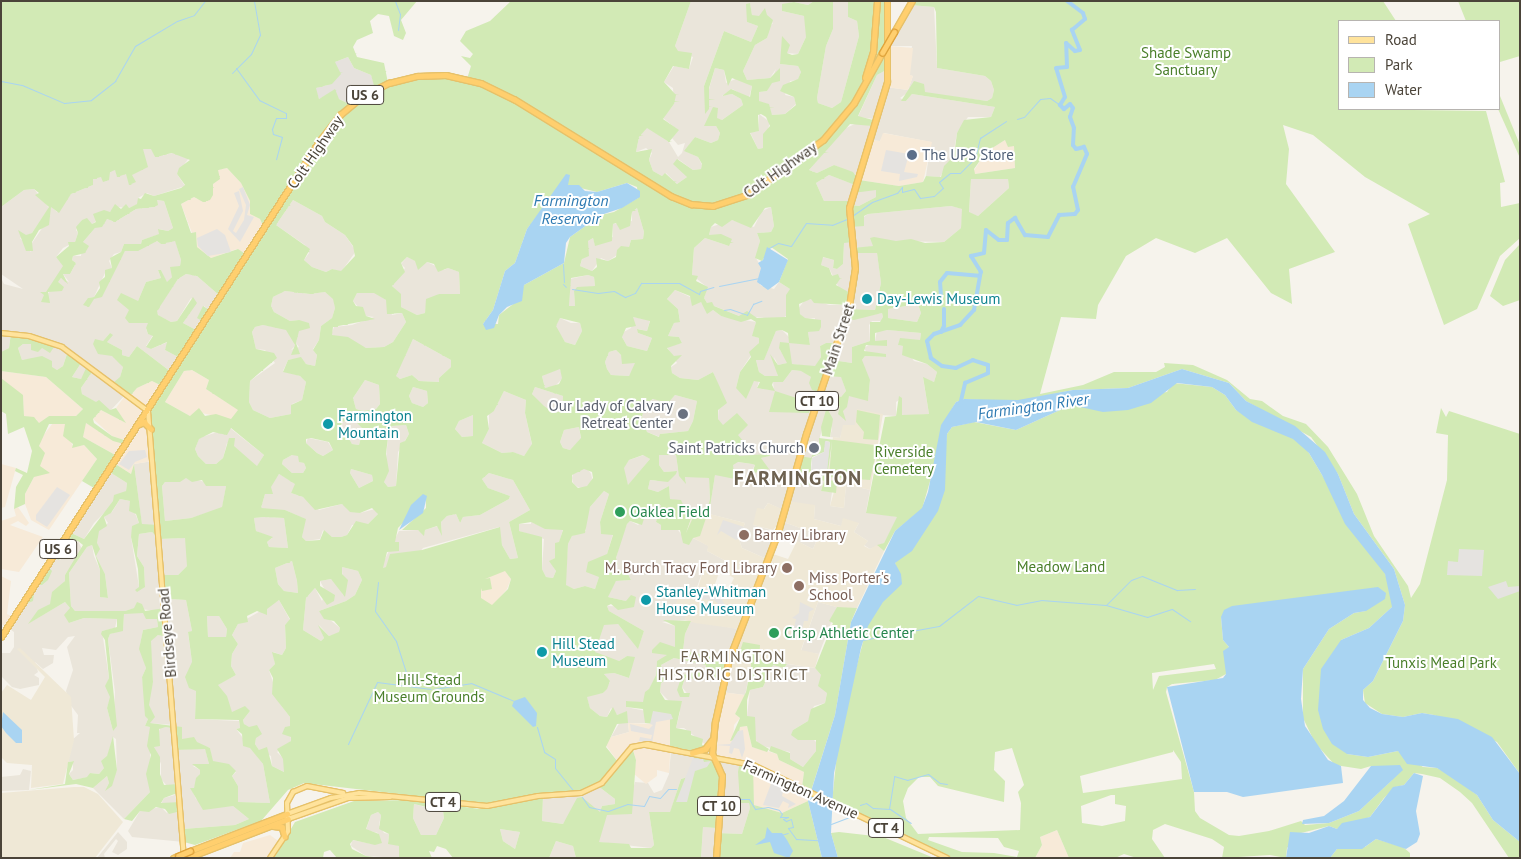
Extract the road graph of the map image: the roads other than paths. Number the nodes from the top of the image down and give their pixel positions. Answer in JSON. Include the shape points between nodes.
{"nodes":[{"id":1,"x":877,"y":1,"type":"edge"},
{"id":2,"x":887,"y":1,"type":"edge"},
{"id":3,"x":912,"y":1,"type":"edge"},
{"id":4,"x":847,"y":113,"type":"junction"},
{"id":5,"x":1,"y":333,"type":"edge"},
{"id":6,"x":147,"y":409,"type":"junction"},
{"id":7,"x":136,"y":426,"type":"junction"},
{"id":8,"x":151,"y":429,"type":"junction"},
{"id":9,"x":1,"y":637,"type":"edge"},
{"id":10,"x":712,"y":739,"type":"junction"},
{"id":11,"x":692,"y":753,"type":"junction"},
{"id":12,"x":713,"y":756,"type":"junction"},
{"id":13,"x":353,"y":794,"type":"junction"},
{"id":14,"x":400,"y":797,"type":"junction"},
{"id":15,"x":288,"y":817,"type":"junction"},
{"id":16,"x":269,"y":826,"type":"junction"},
{"id":17,"x":285,"y":837,"type":"junction"},
{"id":18,"x":188,"y":856,"type":"edge"},
{"id":19,"x":173,"y":858,"type":"edge"},
{"id":20,"x":270,"y":858,"type":"edge"},
{"id":21,"x":716,"y":858,"type":"edge"},
{"id":22,"x":947,"y":858,"type":"edge"}],
"edges":[{"from":1,"to":4,"type":"highway","via":[[869,66]]},
{"from":2,"to":10,"type":"highway","name":"Main Street","number":"CT 10","via":[[887,82],[849,208],[855,269],[849,306],[806,434],[778,532],[729,659]]},
{"from":3,"to":4,"type":"highway","name":"Colt Highway","number":"US 6","bridge":true},
{"from":4,"to":6,"type":"highway","name":"Colt Highway","number":"US 6","via":[[818,145],[753,191],[727,204],[705,206],[671,196],[514,99],[481,83],[431,75],[382,86],[351,105],[326,131]]},
{"from":5,"to":6,"type":"main road","via":[[35,337],[62,347]]},
{"from":6,"to":7,"type":"highway","name":"Colt Highway","number":"US 6"},
{"from":6,"to":8,"type":"main road","name":"Birdseye Road"},
{"from":7,"to":8,"type":"highway","via":[[144,422]]},
{"from":7,"to":9,"type":"highway","name":"Colt Highway","number":"US 6"},
{"from":8,"to":18,"type":"main road","name":"Birdseye Road"},
{"from":10,"to":11,"type":"highway","via":[[705,748]]},
{"from":10,"to":12,"type":"highway","name":"Main Street","number":"CT 10"},
{"from":11,"to":12,"type":"main road","name":"Farmington Avenue","number":"CT 4"},
{"from":11,"to":14,"type":"main road","name":"Farmington Avenue","number":"CT 4","via":[[645,745],[628,749],[605,780],[581,793],[538,796],[491,806]]},
{"from":12,"to":21,"type":"highway","number":"CT 10","via":[[722,776]]},
{"from":12,"to":22,"type":"main road","name":"Farmington Avenue","number":"CT 4","via":[[752,765],[805,788]]},
{"from":13,"to":14,"type":"main road","name":"Farmington Avenue","number":"CT 4"},
{"from":13,"to":15,"type":"main road","name":"Farmington Avenue"},
{"from":13,"to":15,"type":"main road","number":"CT 4","via":[[301,787],[288,798]]},
{"from":14,"to":15,"type":"main road","name":"Farmington Avenue","number":"CT 4","via":[[353,797]]},
{"from":15,"to":16,"type":"highway"},
{"from":15,"to":17,"type":"main road","number":"CT 4"},
{"from":15,"to":18,"type":"highway"},
{"from":16,"to":17,"type":"highway","via":[[282,827]]},
{"from":16,"to":18,"type":"highway"},
{"from":17,"to":20,"type":"main road","number":"CT 4"},
{"from":18,"to":19,"type":"highway","bridge":true}]}
